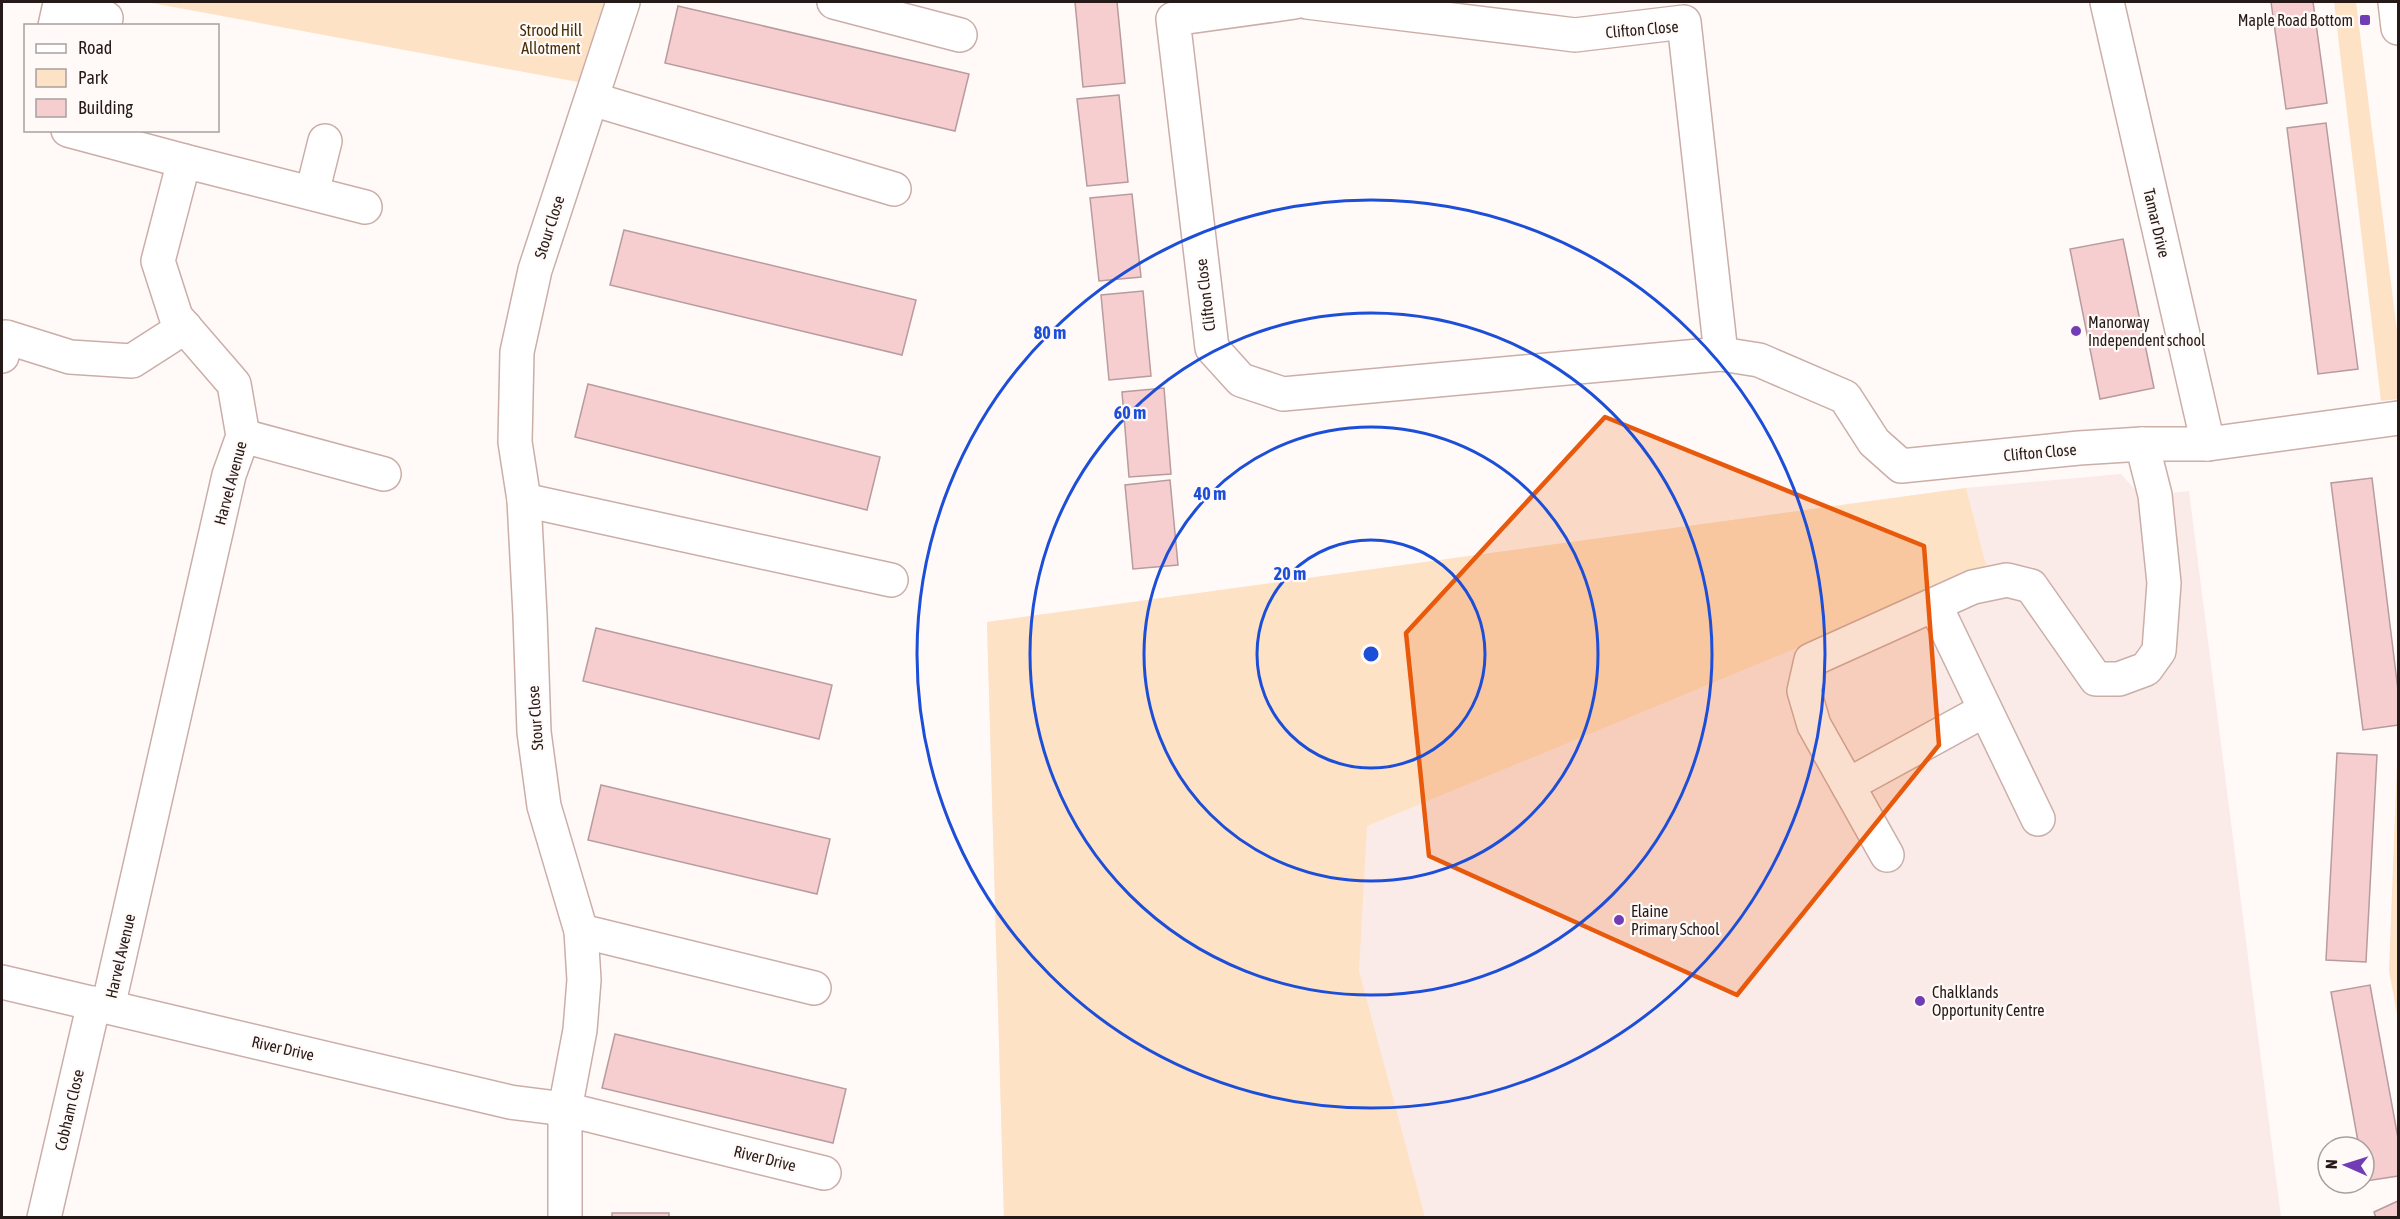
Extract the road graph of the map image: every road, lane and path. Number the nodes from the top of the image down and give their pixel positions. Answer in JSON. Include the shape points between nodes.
{"nodes":[{"id":1,"x":623,"y":2,"type":"edge"},
{"id":2,"x":834,"y":2,"type":"edge"},
{"id":3,"x":1295,"y":2,"type":"edge"},
{"id":4,"x":1307,"y":2,"type":"edge"},
{"id":5,"x":2107,"y":2,"type":"edge"},
{"id":6,"x":2395,"y":2,"type":"edge"},
{"id":7,"x":1172,"y":10,"type":"edge"},
{"id":8,"x":106,"y":18,"type":"dead end"},
{"id":9,"x":55,"y":24,"type":"edge"},
{"id":10,"x":2398,"y":28,"type":"edge"},
{"id":11,"x":960,"y":35,"type":"dead end"},
{"id":12,"x":592,"y":99,"type":"junction"},
{"id":13,"x":75,"y":132,"type":"edge"},
{"id":14,"x":325,"y":141,"type":"dead end"},
{"id":15,"x":184,"y":161,"type":"junction"},
{"id":16,"x":894,"y":189,"type":"dead end"},
{"id":17,"x":312,"y":193,"type":"junction"},
{"id":18,"x":365,"y":207,"type":"dead end"},
{"id":19,"x":185,"y":327,"type":"junction"},
{"id":20,"x":1721,"y":354,"type":"junction"},
{"id":21,"x":2,"y":356,"type":"edge"},
{"id":22,"x":2398,"y":418,"type":"edge"},
{"id":23,"x":243,"y":436,"type":"junction"},
{"id":24,"x":2142,"y":444,"type":"junction"},
{"id":25,"x":2208,"y":444,"type":"junction"},
{"id":26,"x":384,"y":474,"type":"dead end"},
{"id":27,"x":524,"y":500,"type":"junction"},
{"id":28,"x":891,"y":580,"type":"dead end"},
{"id":29,"x":1935,"y":605,"type":"junction"},
{"id":30,"x":1985,"y":710,"type":"junction"},
{"id":31,"x":1848,"y":785,"type":"junction"},
{"id":32,"x":2038,"y":819,"type":"dead end"},
{"id":33,"x":1887,"y":855,"type":"dead end"},
{"id":34,"x":581,"y":931,"type":"junction"},
{"id":35,"x":2,"y":982,"type":"edge"},
{"id":36,"x":814,"y":988,"type":"dead end"},
{"id":37,"x":101,"y":1005,"type":"junction"},
{"id":38,"x":565,"y":1109,"type":"junction"},
{"id":39,"x":824,"y":1173,"type":"dead end"},
{"id":40,"x":44,"y":1218,"type":"edge"},
{"id":41,"x":565,"y":1218,"type":"edge"}],
"edges":[{"from":1,"to":12,"type":"street","name":"Stour Close"},
{"from":2,"to":11,"type":"street"},
{"from":3,"to":7,"type":"street","name":"Clifton Close"},
{"from":4,"to":20,"type":"street","name":"Clifton Close","via":[[1575,35],[1684,22]]},
{"from":5,"to":25,"type":"street","name":"Tamar Drive"},
{"from":6,"to":10,"type":"street"},
{"from":7,"to":20,"type":"street","name":"Clifton Close","via":[[1212,348],[1241,380],[1283,394]]},
{"from":8,"to":9,"type":"street","via":[[59,8]]},
{"from":12,"to":16,"type":"street"},
{"from":12,"to":27,"type":"street","name":"Stour Close","via":[[535,270],[517,352],[514,442]]},
{"from":13,"to":15,"type":"street"},
{"from":14,"to":17,"type":"street"},
{"from":15,"to":17,"type":"street"},
{"from":15,"to":19,"type":"street","name":"Harvel Avenue","via":[[158,261],[176,317]]},
{"from":17,"to":18,"type":"street"},
{"from":19,"to":21,"type":"street","via":[[132,361],[70,357],[6,337]]},
{"from":19,"to":23,"type":"street","name":"Harvel Avenue","via":[[234,384]]},
{"from":20,"to":24,"type":"street","name":"Clifton Close","via":[[1759,360],[1845,397],[1874,442],[1901,466]]},
{"from":22,"to":25,"type":"street","name":"Clifton Close"},
{"from":23,"to":26,"type":"street"},
{"from":23,"to":37,"type":"street","name":"Harvel Avenue","via":[[229,475]]},
{"from":24,"to":25,"type":"street","name":"Clifton Close"},
{"from":24,"to":29,"type":"street","via":[[2156,495],[2164,584],[2159,651],[2146,669],[2119,679],[2096,679],[2031,586],[2007,580],[1973,587]]},
{"from":27,"to":28,"type":"street"},
{"from":27,"to":34,"type":"street","name":"Stour Close","via":[[535,742],[544,806]]},
{"from":29,"to":30,"type":"street"},
{"from":29,"to":31,"type":"street","via":[[1811,660],[1804,691],[1814,725]]},
{"from":30,"to":31,"type":"street"},
{"from":30,"to":32,"type":"street"},
{"from":31,"to":33,"type":"street"},
{"from":34,"to":36,"type":"street"},
{"from":34,"to":38,"type":"street","name":"Stour Close","via":[[584,980],[580,1030]]},
{"from":35,"to":37,"type":"street","name":"River Drive"},
{"from":37,"to":38,"type":"street","name":"River Drive","via":[[510,1102]]},
{"from":37,"to":40,"type":"street","name":"Cobham Close"},
{"from":38,"to":39,"type":"street","name":"River Drive"},
{"from":38,"to":41,"type":"street"}]}
